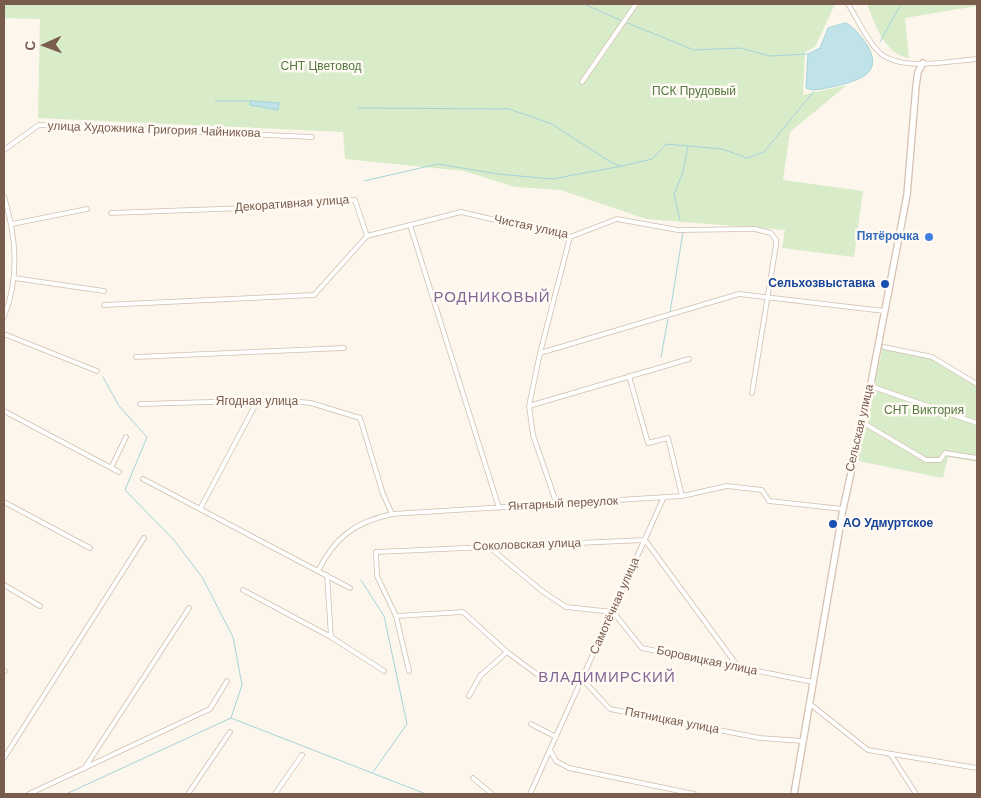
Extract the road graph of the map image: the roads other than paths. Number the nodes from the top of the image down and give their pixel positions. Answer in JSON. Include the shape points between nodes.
{"nodes":[{"id":1,"x":636,"y":4,"type":"edge"},
{"id":2,"x":848,"y":4,"type":"edge"},
{"id":3,"x":977,"y":59,"type":"edge"},
{"id":4,"x":924,"y":63,"type":"junction"},
{"id":5,"x":582,"y":82,"type":"dead end"},
{"id":6,"x":312,"y":136,"type":"dead end"},
{"id":7,"x":4,"y":150,"type":"edge"},
{"id":8,"x":4,"y":196,"type":"edge"},
{"id":9,"x":88,"y":209,"type":"dead end"},
{"id":10,"x":111,"y":213,"type":"dead end"},
{"id":11,"x":12,"y":224,"type":"junction"},
{"id":12,"x":410,"y":225,"type":"junction"},
{"id":13,"x":367,"y":236,"type":"junction"},
{"id":14,"x":570,"y":237,"type":"junction"},
{"id":15,"x":14,"y":278,"type":"junction"},
{"id":16,"x":104,"y":291,"type":"dead end"},
{"id":17,"x":768,"y":297,"type":"junction"},
{"id":18,"x":104,"y":305,"type":"dead end"},
{"id":19,"x":884,"y":311,"type":"junction"},
{"id":20,"x":4,"y":317,"type":"edge"},
{"id":21,"x":4,"y":334,"type":"edge"},
{"id":22,"x":884,"y":346,"type":"dead end"},
{"id":23,"x":344,"y":348,"type":"dead end"},
{"id":24,"x":540,"y":353,"type":"junction"},
{"id":25,"x":136,"y":357,"type":"dead end"},
{"id":26,"x":689,"y":359,"type":"dead end"},
{"id":27,"x":97,"y":371,"type":"dead end"},
{"id":28,"x":629,"y":376,"type":"junction"},
{"id":29,"x":977,"y":384,"type":"edge"},
{"id":30,"x":876,"y":388,"type":"dead end"},
{"id":31,"x":752,"y":393,"type":"dead end"},
{"id":32,"x":258,"y":400,"type":"junction"},
{"id":33,"x":140,"y":404,"type":"dead end"},
{"id":34,"x":529,"y":406,"type":"junction"},
{"id":35,"x":4,"y":411,"type":"edge"},
{"id":36,"x":862,"y":422,"type":"junction"},
{"id":37,"x":977,"y":422,"type":"edge"},
{"id":38,"x":126,"y":437,"type":"dead end"},
{"id":39,"x":977,"y":458,"type":"edge"},
{"id":40,"x":111,"y":468,"type":"junction"},
{"id":41,"x":119,"y":472,"type":"dead end"},
{"id":42,"x":143,"y":479,"type":"dead end"},
{"id":43,"x":682,"y":496,"type":"junction"},
{"id":44,"x":663,"y":499,"type":"junction"},
{"id":45,"x":4,"y":502,"type":"edge"},
{"id":46,"x":557,"y":505,"type":"junction"},
{"id":47,"x":200,"y":508,"type":"junction"},
{"id":48,"x":499,"y":508,"type":"junction"},
{"id":49,"x":842,"y":509,"type":"junction"},
{"id":50,"x":392,"y":514,"type":"junction"},
{"id":51,"x":144,"y":538,"type":"dead end"},
{"id":52,"x":645,"y":540,"type":"junction"},
{"id":53,"x":489,"y":546,"type":"junction"},
{"id":54,"x":90,"y":548,"type":"dead end"},
{"id":55,"x":318,"y":571,"type":"junction"},
{"id":56,"x":327,"y":575,"type":"junction"},
{"id":57,"x":4,"y":585,"type":"edge"},
{"id":58,"x":350,"y":588,"type":"dead end"},
{"id":59,"x":243,"y":590,"type":"dead end"},
{"id":60,"x":40,"y":606,"type":"dead end"},
{"id":61,"x":189,"y":608,"type":"dead end"},
{"id":62,"x":613,"y":612,"type":"junction"},
{"id":63,"x":396,"y":616,"type":"junction"},
{"id":64,"x":331,"y":637,"type":"junction"},
{"id":65,"x":507,"y":652,"type":"junction"},
{"id":66,"x":739,"y":668,"type":"junction"},
{"id":67,"x":384,"y":671,"type":"dead end"},
{"id":68,"x":409,"y":671,"type":"dead end"},
{"id":69,"x":582,"y":680,"type":"junction"},
{"id":70,"x":227,"y":681,"type":"dead end"},
{"id":71,"x":814,"y":682,"type":"junction"},
{"id":72,"x":469,"y":696,"type":"dead end"},
{"id":73,"x":810,"y":704,"type":"junction"},
{"id":74,"x":531,"y":724,"type":"dead end"},
{"id":75,"x":230,"y":732,"type":"dead end"},
{"id":76,"x":556,"y":737,"type":"junction"},
{"id":77,"x":804,"y":741,"type":"junction"},
{"id":78,"x":550,"y":750,"type":"junction"},
{"id":79,"x":302,"y":755,"type":"dead end"},
{"id":80,"x":891,"y":755,"type":"junction"},
{"id":81,"x":4,"y":758,"type":"edge"},
{"id":82,"x":977,"y":768,"type":"edge"},
{"id":83,"x":84,"y":769,"type":"junction"},
{"id":84,"x":473,"y":778,"type":"dead end"},
{"id":85,"x":29,"y":794,"type":"edge"},
{"id":86,"x":188,"y":794,"type":"edge"},
{"id":87,"x":275,"y":794,"type":"edge"},
{"id":88,"x":492,"y":794,"type":"edge"},
{"id":89,"x":530,"y":794,"type":"edge"},
{"id":90,"x":694,"y":794,"type":"edge"},
{"id":91,"x":794,"y":794,"type":"edge"},
{"id":92,"x":916,"y":794,"type":"edge"}],
"edges":[{"from":1,"to":5,"type":"street"},
{"from":2,"to":4,"type":"street","via":[[876,50],[887,59],[897,63]]},
{"from":3,"to":4,"type":"street"},
{"from":4,"to":19,"type":"street","name":"Сельская улица","via":[[918,72],[907,195]]},
{"from":6,"to":7,"type":"street","name":"улица Художника Григория Чайникова","via":[[40,125]]},
{"from":8,"to":11,"type":"street"},
{"from":9,"to":11,"type":"street"},
{"from":10,"to":13,"type":"street","name":"Декоративная улица","via":[[355,200]]},
{"from":11,"to":15,"type":"street"},
{"from":12,"to":13,"type":"street","name":"Чистая улица"},
{"from":12,"to":14,"type":"street","name":"Чистая улица","via":[[461,212]]},
{"from":12,"to":48,"type":"street"},
{"from":13,"to":18,"type":"street","via":[[314,295]]},
{"from":14,"to":17,"type":"street","name":"Чистая улица","via":[[617,219],[678,230],[755,229],[772,233],[776,240]]},
{"from":14,"to":24,"type":"street"},
{"from":15,"to":16,"type":"street"},
{"from":15,"to":20,"type":"street"},
{"from":17,"to":19,"type":"street"},
{"from":17,"to":24,"type":"street","via":[[739,294]]},
{"from":17,"to":31,"type":"street"},
{"from":19,"to":36,"type":"street","name":"Сельская улица"},
{"from":21,"to":27,"type":"street"},
{"from":22,"to":29,"type":"street","via":[[932,358]]},
{"from":23,"to":25,"type":"street"},
{"from":24,"to":34,"type":"street"},
{"from":26,"to":28,"type":"street"},
{"from":28,"to":34,"type":"street"},
{"from":28,"to":43,"type":"street","via":[[648,443],[668,438]]},
{"from":30,"to":37,"type":"street"},
{"from":32,"to":33,"type":"street","name":"Ягодная улица"},
{"from":32,"to":47,"type":"street"},
{"from":32,"to":50,"type":"street","name":"Ягодная улица","via":[[303,402],[360,418]]},
{"from":34,"to":46,"type":"street","via":[[532,435]]},
{"from":35,"to":40,"type":"street"},
{"from":36,"to":39,"type":"street","via":[[926,460],[940,460],[945,453]]},
{"from":36,"to":49,"type":"street","name":"Сельская улица"},
{"from":38,"to":40,"type":"street"},
{"from":40,"to":41,"type":"street"},
{"from":42,"to":47,"type":"street"},
{"from":43,"to":44,"type":"street","name":"Янтарный переулок"},
{"from":43,"to":49,"type":"street","name":"Янтарный переулок","via":[[727,486],[762,490],[770,501]]},
{"from":44,"to":46,"type":"street","name":"Янтарный переулок"},
{"from":44,"to":52,"type":"street","name":"Самотёчная улица"},
{"from":45,"to":54,"type":"street"},
{"from":46,"to":48,"type":"street","name":"Янтарный переулок"},
{"from":47,"to":55,"type":"street"},
{"from":48,"to":50,"type":"street","name":"Янтарный переулок"},
{"from":49,"to":71,"type":"street","name":"Сельская улица"},
{"from":50,"to":55,"type":"street","name":"Янтарный переулок","via":[[357,525],[342,536],[329,550]]},
{"from":51,"to":81,"type":"street"},
{"from":52,"to":53,"type":"street","name":"Соколовская улица"},
{"from":52,"to":62,"type":"street","name":"Самотёчная улица"},
{"from":52,"to":66,"type":"street"},
{"from":53,"to":62,"type":"street","via":[[566,607]]},
{"from":53,"to":63,"type":"street","name":"Соколовская улица","via":[[376,552],[377,576]]},
{"from":55,"to":56,"type":"street"},
{"from":56,"to":58,"type":"street"},
{"from":56,"to":64,"type":"street"},
{"from":57,"to":60,"type":"street"},
{"from":59,"to":64,"type":"street"},
{"from":61,"to":83,"type":"street"},
{"from":62,"to":66,"type":"street","name":"Боровицкая улица","via":[[642,648]]},
{"from":62,"to":69,"type":"street","name":"Самотёчная улица"},
{"from":63,"to":65,"type":"street","via":[[463,612]]},
{"from":63,"to":68,"type":"street","name":"Соколовская улица"},
{"from":64,"to":67,"type":"street"},
{"from":65,"to":69,"type":"street","via":[[538,675]]},
{"from":65,"to":72,"type":"street","via":[[480,676]]},
{"from":66,"to":71,"type":"street","name":"Боровицкая улица"},
{"from":69,"to":76,"type":"street","name":"Самотёчная улица"},
{"from":69,"to":77,"type":"street","name":"Пятницкая улица","via":[[610,709],[760,738]]},
{"from":70,"to":83,"type":"street","via":[[210,709]]},
{"from":71,"to":73,"type":"street","name":"Сельская улица"},
{"from":73,"to":77,"type":"street","name":"Сельская улица"},
{"from":73,"to":80,"type":"street","via":[[861,746]]},
{"from":74,"to":76,"type":"street"},
{"from":75,"to":86,"type":"street"},
{"from":76,"to":78,"type":"street","name":"Самотёчная улица"},
{"from":77,"to":91,"type":"street","name":"Сельская улица"},
{"from":78,"to":89,"type":"street","name":"Самотёчная улица"},
{"from":78,"to":90,"type":"street","via":[[556,761],[569,768]]},
{"from":79,"to":87,"type":"street"},
{"from":80,"to":82,"type":"street"},
{"from":80,"to":92,"type":"street"},
{"from":83,"to":85,"type":"street"},
{"from":84,"to":88,"type":"street"}]}
